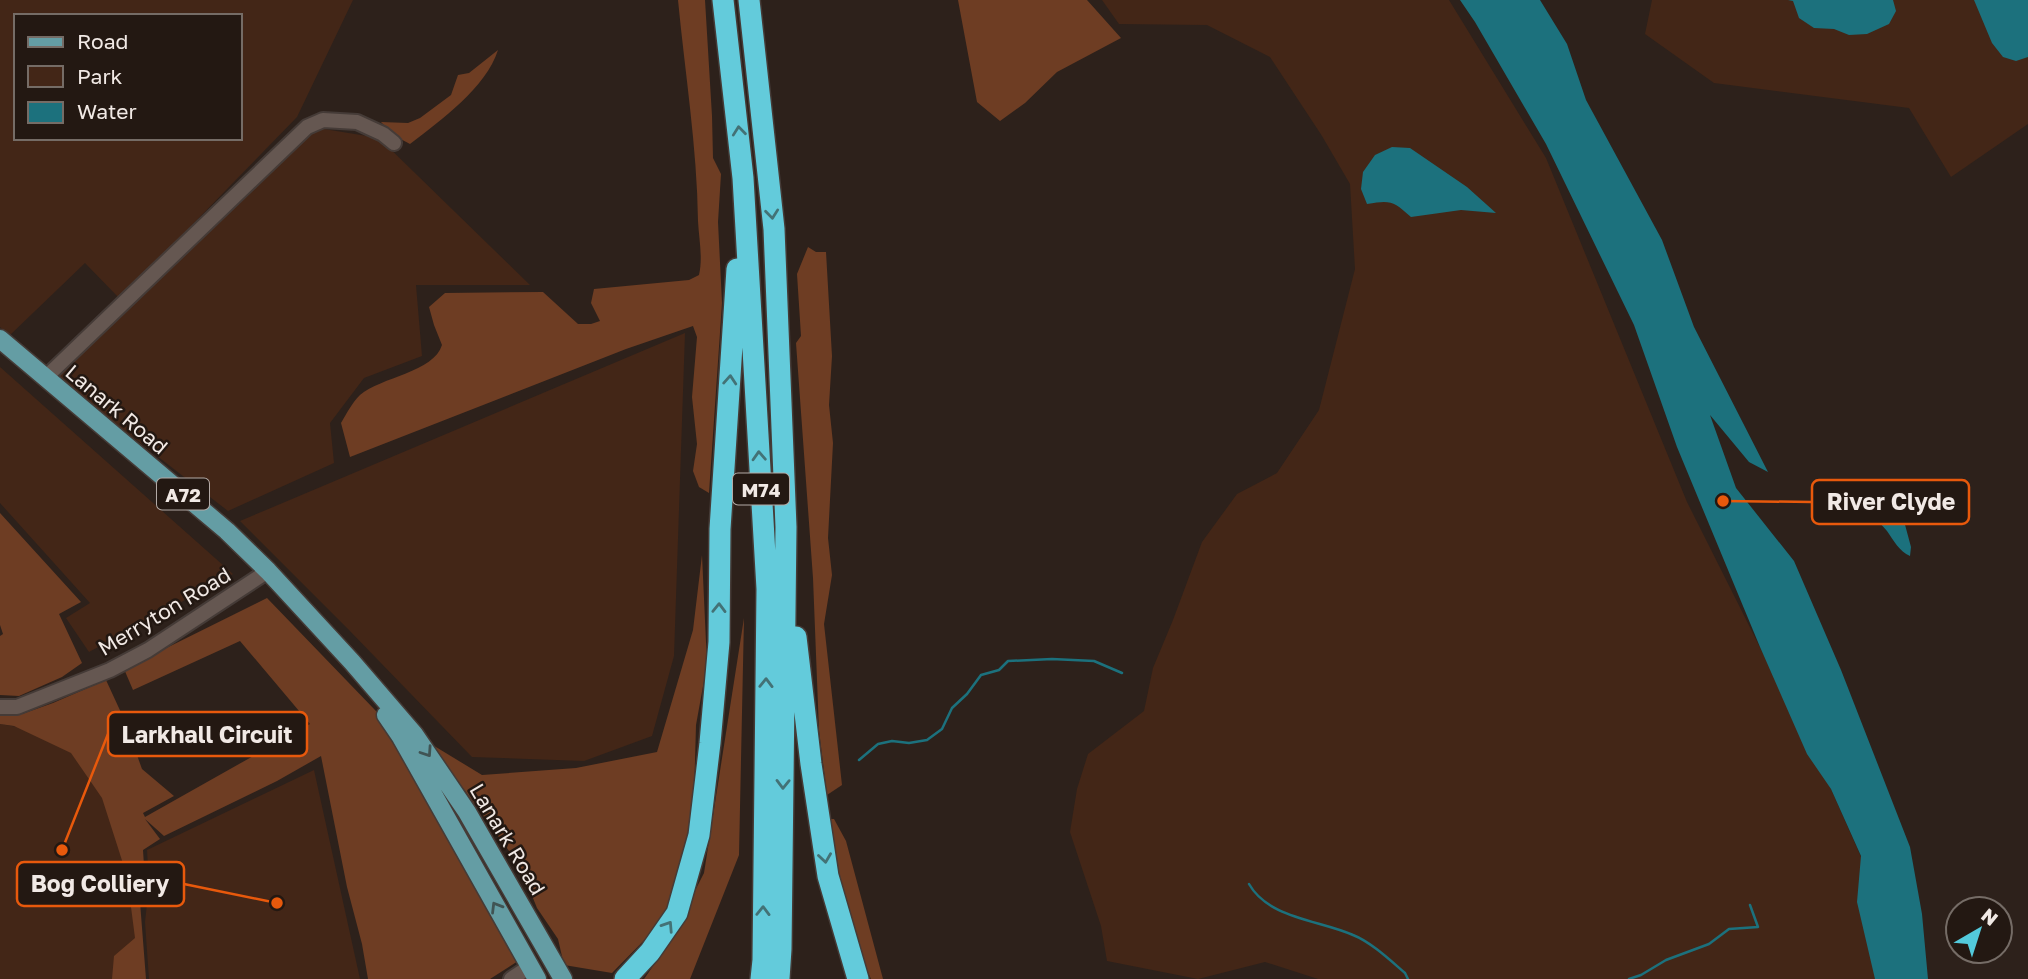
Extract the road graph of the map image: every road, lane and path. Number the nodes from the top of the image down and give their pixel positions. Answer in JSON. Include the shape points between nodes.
{"nodes":[{"id":1,"x":723,"y":0,"type":"edge"},
{"id":2,"x":749,"y":0,"type":"edge"},
{"id":3,"x":394,"y":143,"type":"dead end"},
{"id":4,"x":743,"y":178,"type":"junction"},
{"id":5,"x":0,"y":339,"type":"edge"},
{"id":6,"x":45,"y":378,"type":"junction"},
{"id":7,"x":786,"y":548,"type":"junction"},
{"id":8,"x":268,"y":571,"type":"junction"},
{"id":9,"x":352,"y":662,"type":"junction"},
{"id":10,"x":0,"y":707,"type":"edge"},
{"id":11,"x":533,"y":973,"type":"edge"},
{"id":12,"x":560,"y":973,"type":"edge"},
{"id":13,"x":511,"y":979,"type":"edge"},
{"id":14,"x":625,"y":979,"type":"edge"},
{"id":15,"x":761,"y":979,"type":"edge"},
{"id":16,"x":779,"y":979,"type":"edge"},
{"id":17,"x":858,"y":979,"type":"edge"}],
"edges":[{"from":4,"to":1,"type":"highway","number":"M74","one_way":true},
{"from":2,"to":7,"type":"highway","number":"M74","one_way":true,"via":[[774,229]]},
{"from":3,"to":6,"type":"street","via":[[357,122],[323,120],[307,127]]},
{"from":14,"to":4,"type":"highway","number":"M74","one_way":true,"via":[[650,953],[677,912],[699,835],[719,642],[720,529]]},
{"from":15,"to":4,"type":"highway","number":"M74","one_way":true,"via":[[767,589]]},
{"from":5,"to":6,"type":"main road","name":"Lanark Road","number":"A72"},
{"from":6,"to":8,"type":"main road","name":"Lanark Road","number":"A72"},
{"from":7,"to":16,"type":"highway","number":"M74","one_way":true},
{"from":7,"to":17,"type":"highway","number":"M74","one_way":true,"via":[[828,876]]},
{"from":8,"to":9,"type":"main road","name":"Lanark Road","number":"A72"},
{"from":8,"to":10,"type":"street","name":"Merryton Road","via":[[110,670],[17,707]]},
{"from":11,"to":9,"type":"main road","name":"Lanark Road","number":"A72","one_way":true,"via":[[401,737]]},
{"from":9,"to":12,"type":"main road","name":"Lanark Road","number":"A72","one_way":true,"via":[[414,734],[467,813]]},
{"from":11,"to":12,"type":"main road"},
{"from":11,"to":13,"type":"street"}]}
